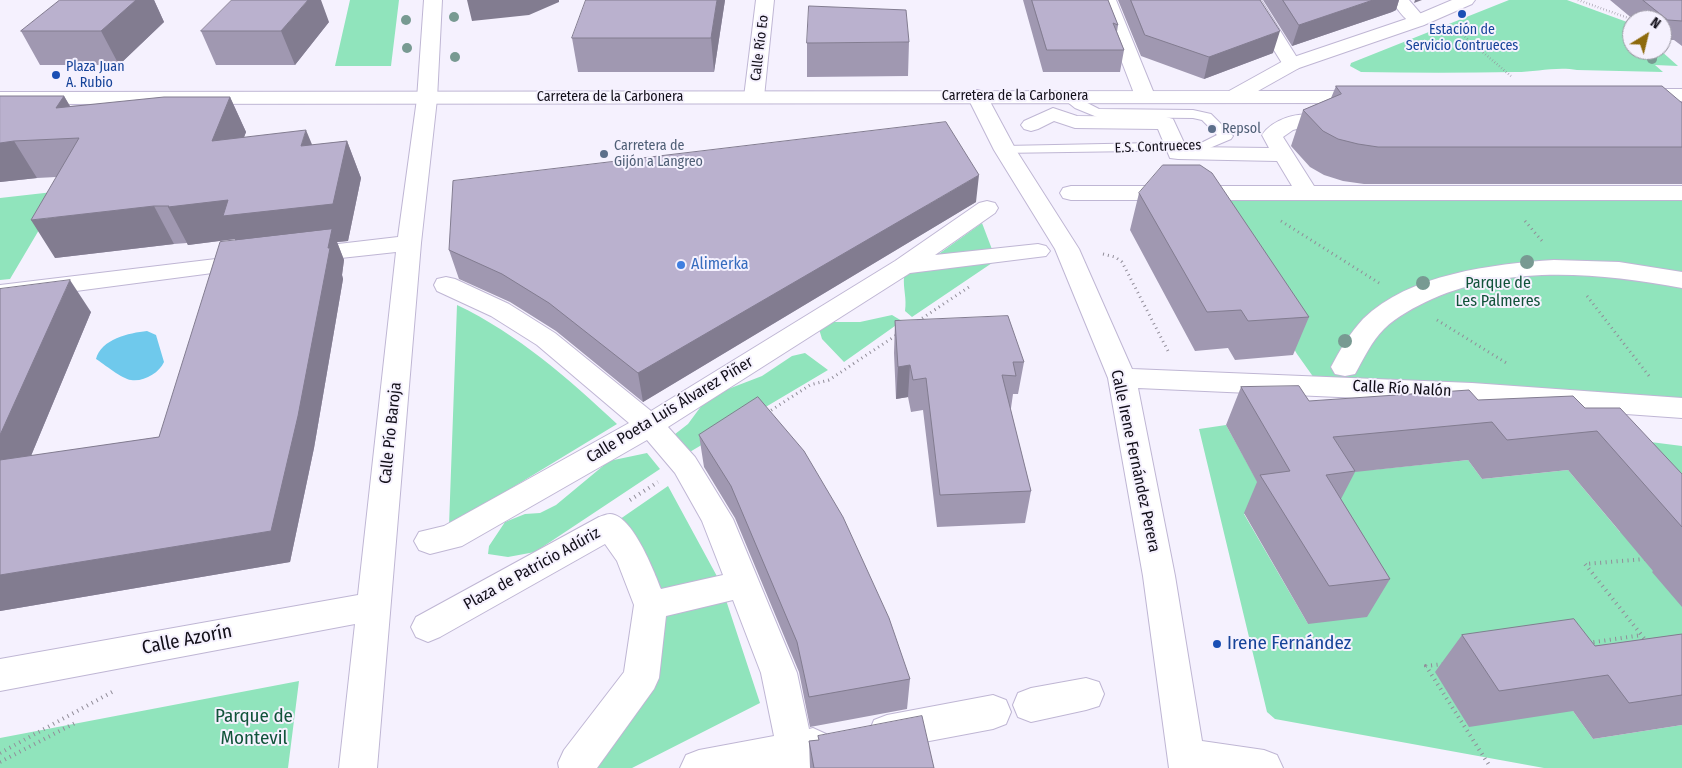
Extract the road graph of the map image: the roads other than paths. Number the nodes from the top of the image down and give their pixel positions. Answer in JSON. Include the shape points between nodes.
{"nodes":[{"id":1,"x":433,"y":0,"type":"edge"},
{"id":2,"x":765,"y":0,"type":"edge"},
{"id":3,"x":1107,"y":0,"type":"edge"},
{"id":4,"x":1252,"y":0,"type":"edge"},
{"id":5,"x":1400,"y":0,"type":"edge"},
{"id":6,"x":1466,"y":0,"type":"edge"},
{"id":7,"x":1418,"y":21,"type":"junction"},
{"id":8,"x":1292,"y":64,"type":"junction"},
{"id":9,"x":977,"y":96,"type":"junction"},
{"id":10,"x":1066,"y":96,"type":"junction"},
{"id":11,"x":1145,"y":96,"type":"junction"},
{"id":12,"x":1614,"y":96,"type":"edge"},
{"id":13,"x":754,"y":97,"type":"junction"},
{"id":14,"x":1226,"y":97,"type":"junction"},
{"id":15,"x":1391,"y":97,"type":"edge"},
{"id":16,"x":0,"y":98,"type":"edge"},
{"id":17,"x":427,"y":98,"type":"junction"},
{"id":18,"x":1679,"y":98,"type":"edge"},
{"id":19,"x":1308,"y":120,"type":"dead end"},
{"id":20,"x":1031,"y":125,"type":"dead end"},
{"id":21,"x":1005,"y":150,"type":"junction"},
{"id":22,"x":1177,"y":150,"type":"junction"},
{"id":23,"x":1284,"y":155,"type":"junction"},
{"id":24,"x":1071,"y":193,"type":"dead end"},
{"id":25,"x":1236,"y":193,"type":"junction"},
{"id":26,"x":1307,"y":193,"type":"junction"},
{"id":27,"x":1682,"y":194,"type":"edge"},
{"id":28,"x":987,"y":208,"type":"dead end"},
{"id":29,"x":410,"y":242,"type":"junction"},
{"id":30,"x":1038,"y":251,"type":"dead end"},
{"id":31,"x":904,"y":266,"type":"junction"},
{"id":32,"x":1682,"y":280,"type":"edge"},
{"id":33,"x":446,"y":285,"type":"dead end"},
{"id":34,"x":0,"y":293,"type":"edge"},
{"id":35,"x":1345,"y":368,"type":"dead end"},
{"id":36,"x":1122,"y":378,"type":"junction"},
{"id":37,"x":1682,"y":408,"type":"edge"},
{"id":38,"x":650,"y":425,"type":"junction"},
{"id":39,"x":430,"y":541,"type":"dead end"},
{"id":40,"x":743,"y":584,"type":"junction"},
{"id":41,"x":651,"y":605,"type":"junction"},
{"id":42,"x":375,"y":606,"type":"junction"},
{"id":43,"x":428,"y":627,"type":"dead end"},
{"id":44,"x":0,"y":675,"type":"edge"},
{"id":45,"x":1086,"y":694,"type":"dead end"},
{"id":46,"x":1031,"y":705,"type":"dead end"},
{"id":47,"x":993,"y":712,"type":"dead end"},
{"id":48,"x":797,"y":759,"type":"edge"},
{"id":49,"x":1187,"y":762,"type":"edge"},
{"id":50,"x":358,"y":768,"type":"edge"},
{"id":51,"x":578,"y":768,"type":"edge"},
{"id":52,"x":699,"y":768,"type":"edge"},
{"id":53,"x":1264,"y":768,"type":"edge"}],
"edges":[{"from":1,"to":17,"type":"street","name":"Calle Pío Baroja"},
{"from":2,"to":13,"type":"street","name":"Calle Río Eo"},
{"from":3,"to":11,"type":"street"},
{"from":4,"to":8,"type":"street"},
{"from":5,"to":7,"type":"street"},
{"from":6,"to":7,"type":"street","name":"Carretera de la Carbonera"},
{"from":7,"to":8,"type":"street","name":"Carretera de la Carbonera"},
{"from":8,"to":14,"type":"street","name":"Carretera de la Carbonera"},
{"from":9,"to":10,"type":"street","name":"Carretera de la Carbonera"},
{"from":9,"to":13,"type":"street","name":"Carretera de la Carbonera"},
{"from":9,"to":21,"type":"street","name":"Calle Irene Fernández Perera"},
{"from":10,"to":11,"type":"street","name":"Carretera de la Carbonera"},
{"from":10,"to":22,"type":"lane","name":"E.S. Contrueces","via":[[1097,113],[1193,114],[1206,117],[1226,136],[1205,146]]},
{"from":11,"to":14,"type":"street","name":"Carretera de la Carbonera"},
{"from":12,"to":18,"type":"street"},
{"from":13,"to":17,"type":"street","name":"Carretera de la Carbonera"},
{"from":14,"to":15,"type":"street"},
{"from":16,"to":17,"type":"street","name":"Carretera de la Carbonera"},
{"from":17,"to":29,"type":"street","name":"Calle Pío Baroja"},
{"from":19,"to":23,"type":"street","via":[[1286,126],[1272,135]]},
{"from":20,"to":22,"type":"street","via":[[1054,114],[1075,122],[1166,123]]},
{"from":21,"to":22,"type":"lane","name":"E.S. Contrueces"},
{"from":21,"to":36,"type":"street","name":"Calle Irene Fernández Perera","via":[[1071,258]]},
{"from":22,"to":23,"type":"street"},
{"from":22,"to":25,"type":"street"},
{"from":23,"to":26,"type":"street"},
{"from":24,"to":25,"type":"street"},
{"from":25,"to":26,"type":"street"},
{"from":26,"to":27,"type":"street"},
{"from":28,"to":31,"type":"street","name":"Calle Poeta Luis Álvarez Piñer"},
{"from":29,"to":34,"type":"street"},
{"from":29,"to":42,"type":"street","name":"Calle Pío Baroja"},
{"from":30,"to":31,"type":"street","name":"Calle Poeta Luis Álvarez Piñer"},
{"from":31,"to":38,"type":"street","name":"Calle Poeta Luis Álvarez Piñer"},
{"from":32,"to":35,"type":"street","via":[[1610,269],[1564,267],[1473,276],[1436,287],[1386,314],[1356,345]]},
{"from":33,"to":38,"type":"street","via":[[500,310],[546,339]]},
{"from":36,"to":37,"type":"street","name":"Calle Río Nalón","via":[[1561,397]]},
{"from":36,"to":49,"type":"street","name":"Calle Irene Fernández Perera","via":[[1159,576]]},
{"from":38,"to":39,"type":"street","name":"Calle Poeta Luis Álvarez Piñer","via":[[451,537]]},
{"from":38,"to":40,"type":"street","via":[[685,465],[717,519]]},
{"from":40,"to":41,"type":"street"},
{"from":40,"to":48,"type":"street","via":[[779,673]]},
{"from":41,"to":43,"type":"street","name":"Plaza de Patricio Adúriz","via":[[631,555],[610,526]]},
{"from":41,"to":51,"type":"street","name":"Plaza de Patricio Adúriz","via":[[641,678],[578,763]]},
{"from":42,"to":44,"type":"street","name":"Calle Azorín"},
{"from":42,"to":50,"type":"street","name":"Calle Pío Baroja"},
{"from":45,"to":46,"type":"street"},
{"from":47,"to":48,"type":"street","via":[[847,740]]},
{"from":48,"to":52,"type":"street"},
{"from":49,"to":53,"type":"street"}]}
